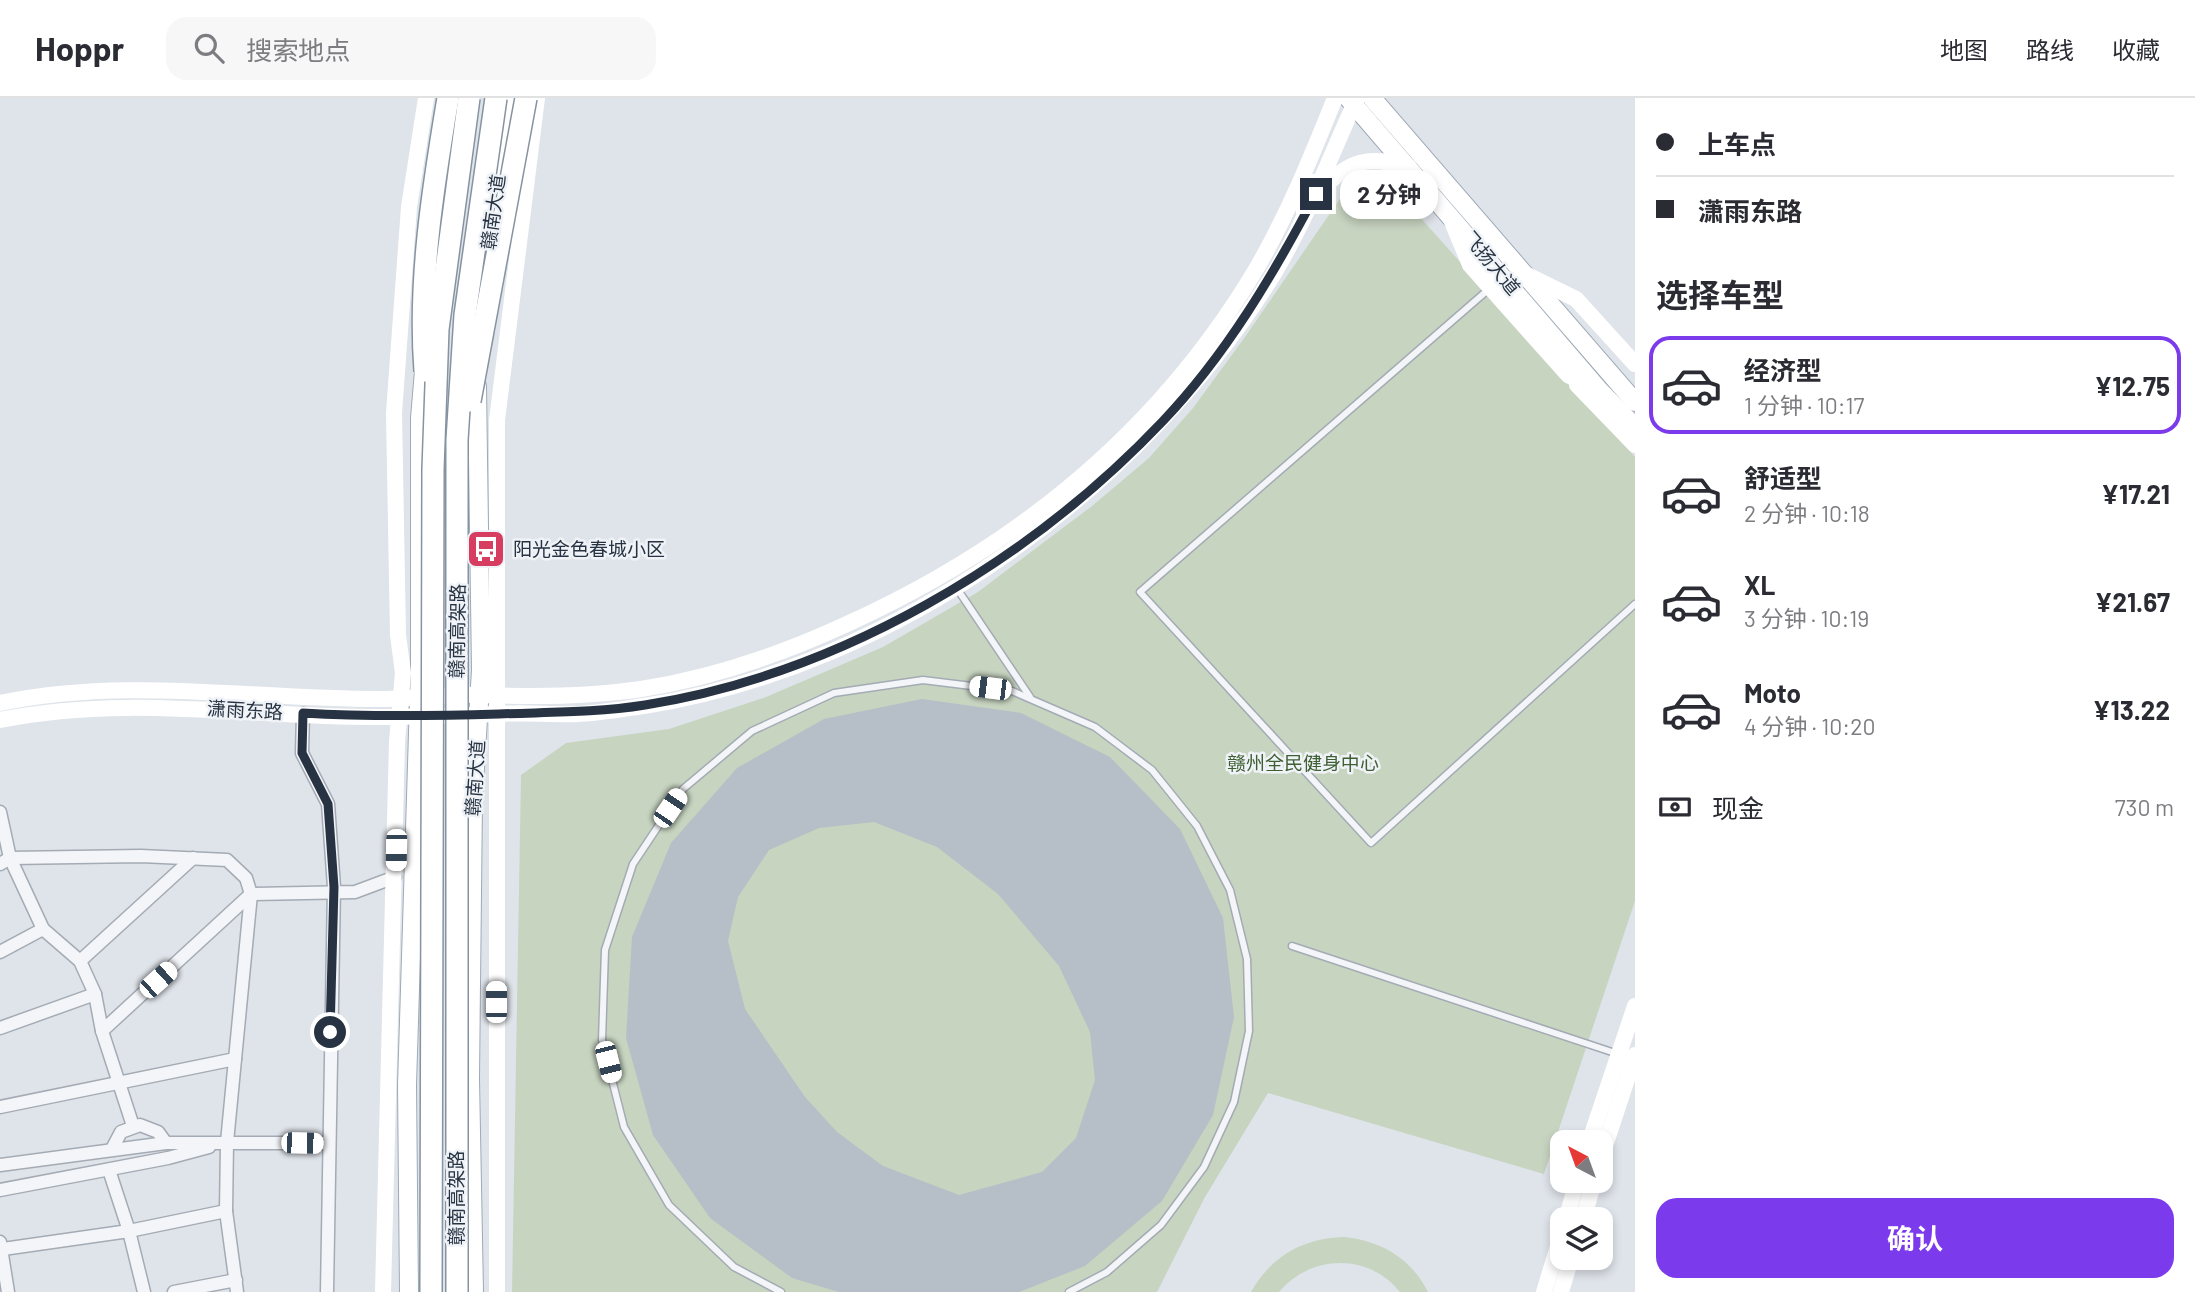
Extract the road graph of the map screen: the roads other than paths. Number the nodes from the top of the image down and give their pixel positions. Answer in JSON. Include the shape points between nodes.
{"nodes":[{"id":1,"x":426,"y":98,"type":"edge"},
{"id":2,"x":448,"y":98,"type":"edge"},
{"id":3,"x":454,"y":98,"type":"edge"},
{"id":4,"x":469,"y":98,"type":"edge"},
{"id":5,"x":496,"y":98,"type":"edge"},
{"id":6,"x":510,"y":98,"type":"edge"},
{"id":7,"x":526,"y":98,"type":"edge"},
{"id":8,"x":537,"y":98,"type":"edge"},
{"id":9,"x":1335,"y":98,"type":"edge"},
{"id":10,"x":1372,"y":98,"type":"edge"},
{"id":11,"x":1353,"y":100,"type":"edge"},
{"id":12,"x":1409,"y":167,"type":"junction"},
{"id":13,"x":1316,"y":194,"type":"junction"},
{"id":14,"x":1445,"y":207,"type":"junction"},
{"id":15,"x":1522,"y":273,"type":"junction"},
{"id":16,"x":1490,"y":287,"type":"junction"},
{"id":17,"x":1635,"y":364,"type":"edge"},
{"id":18,"x":1568,"y":376,"type":"junction"},
{"id":19,"x":1600,"y":391,"type":"junction"},
{"id":20,"x":1635,"y":402,"type":"edge"},
{"id":21,"x":1635,"y":427,"type":"edge"},
{"id":22,"x":1635,"y":445,"type":"edge"},
{"id":23,"x":457,"y":468,"type":"junction"},
{"id":24,"x":433,"y":469,"type":"junction"},
{"id":25,"x":955,"y":586,"type":"junction"},
{"id":26,"x":1635,"y":604,"type":"edge"},
{"id":27,"x":487,"y":695,"type":"junction"},
{"id":28,"x":411,"y":698,"type":"junction"},
{"id":29,"x":1031,"y":699,"type":"junction"},
{"id":30,"x":0,"y":703,"type":"edge"},
{"id":31,"x":303,"y":713,"type":"junction"},
{"id":32,"x":488,"y":715,"type":"junction"},
{"id":33,"x":410,"y":717,"type":"junction"},
{"id":34,"x":0,"y":720,"type":"edge"},
{"id":35,"x":0,"y":812,"type":"edge"},
{"id":36,"x":193,"y":858,"type":"junction"},
{"id":37,"x":5,"y":861,"type":"edge"},
{"id":38,"x":395,"y":877,"type":"junction"},
{"id":39,"x":333,"y":893,"type":"junction"},
{"id":40,"x":251,"y":894,"type":"junction"},
{"id":41,"x":43,"y":929,"type":"junction"},
{"id":42,"x":1292,"y":946,"type":"dead end"},
{"id":43,"x":0,"y":952,"type":"edge"},
{"id":44,"x":80,"y":961,"type":"junction"},
{"id":45,"x":94,"y":994,"type":"junction"},
{"id":46,"x":1635,"y":1006,"type":"edge"},
{"id":47,"x":0,"y":1028,"type":"edge"},
{"id":48,"x":102,"y":1031,"type":"junction"},
{"id":49,"x":1627,"y":1055,"type":"edge"},
{"id":50,"x":235,"y":1059,"type":"junction"},
{"id":51,"x":120,"y":1080,"type":"junction"},
{"id":52,"x":1624,"y":1081,"type":"edge"},
{"id":53,"x":0,"y":1107,"type":"edge"},
{"id":54,"x":133,"y":1126,"type":"junction"},
{"id":55,"x":1596,"y":1130,"type":"edge"},
{"id":56,"x":1609,"y":1130,"type":"edge"},
{"id":57,"x":227,"y":1142,"type":"junction"},
{"id":58,"x":166,"y":1143,"type":"junction"},
{"id":59,"x":327,"y":1143,"type":"junction"},
{"id":60,"x":111,"y":1149,"type":"junction"},
{"id":61,"x":0,"y":1165,"type":"edge"},
{"id":62,"x":109,"y":1170,"type":"junction"},
{"id":63,"x":0,"y":1190,"type":"edge"},
{"id":64,"x":226,"y":1211,"type":"junction"},
{"id":65,"x":129,"y":1231,"type":"junction"},
{"id":66,"x":2,"y":1246,"type":"edge"},
{"id":67,"x":1551,"y":1270,"type":"edge"},
{"id":68,"x":1567,"y":1270,"type":"edge"},
{"id":69,"x":237,"y":1286,"type":"edge"},
{"id":70,"x":8,"y":1292,"type":"edge"},
{"id":71,"x":144,"y":1292,"type":"edge"},
{"id":72,"x":174,"y":1292,"type":"edge"},
{"id":73,"x":327,"y":1292,"type":"edge"},
{"id":74,"x":383,"y":1292,"type":"edge"},
{"id":75,"x":409,"y":1292,"type":"edge"},
{"id":76,"x":431,"y":1292,"type":"edge"},
{"id":77,"x":457,"y":1292,"type":"edge"},
{"id":78,"x":474,"y":1292,"type":"edge"},
{"id":79,"x":497,"y":1292,"type":"edge"},
{"id":80,"x":781,"y":1292,"type":"edge"},
{"id":81,"x":1069,"y":1292,"type":"edge"},
{"id":82,"x":1544,"y":1292,"type":"edge"},
{"id":83,"x":1561,"y":1292,"type":"edge"}],
"edges":[{"from":1,"to":28,"type":"main road","via":[[409,208],[394,413],[398,635]]},
{"from":2,"to":24,"type":"highway","bridge":true,"via":[[437,163],[422,326]]},
{"from":3,"to":28,"type":"main road","via":[[438,209],[420,418]]},
{"from":4,"to":24,"type":"highway","name":"赣南高架路","bridge":true,"via":[[438,329]]},
{"from":5,"to":23,"type":"highway","name":"赣南高架路","bridge":true,"via":[[465,315]]},
{"from":6,"to":27,"type":"main road","name":"赣南大道","via":[[479,311],[481,670]]},
{"from":7,"to":23,"type":"highway","bridge":true},
{"from":8,"to":27,"type":"main road","via":[[496,419]]},
{"from":9,"to":27,"type":"main road","name":"潇雨东路","via":[[1299,186],[1258,266],[1209,338],[1152,409],[1105,456],[1001,541],[890,605],[817,638],[731,668],[642,689],[578,696]]},
{"from":10,"to":15,"type":"main road","name":"飞扬大道"},
{"from":11,"to":12,"type":"main road","name":"飞扬大道"},
{"from":11,"to":13,"type":"main road","name":"潇雨东路"},
{"from":12,"to":13,"type":"main road","via":[[1365,159]]},
{"from":12,"to":14,"type":"main road","name":"飞扬大道"},
{"from":13,"to":25,"type":"main road","name":"潇雨东路","via":[[1274,274],[1221,351],[1163,421],[1062,513]]},
{"from":14,"to":16,"type":"main road","via":[[1470,265]]},
{"from":14,"to":19,"type":"main road","name":"飞扬大道"},
{"from":15,"to":17,"type":"main road","via":[[1576,299]]},
{"from":15,"to":20,"type":"main road","name":"飞扬大道"},
{"from":16,"to":18,"type":"main road"},
{"from":16,"to":26,"type":"lane","via":[[1140,592],[1371,843]]},
{"from":18,"to":19,"type":"main road"},
{"from":18,"to":22,"type":"main road"},
{"from":19,"to":21,"type":"main road","name":"飞扬大道"},
{"from":23,"to":77,"type":"highway","name":"赣南高架路","bridge":true},
{"from":24,"to":76,"type":"highway","name":"赣南高架路","bridge":true},
{"from":25,"to":29,"type":"lane"},
{"from":25,"to":32,"type":"main road","name":"潇雨东路","via":[[824,652],[703,693],[580,714]]},
{"from":27,"to":28,"type":"main road","name":"潇雨东路"},
{"from":27,"to":32,"type":"main road","name":"赣南大道"},
{"from":28,"to":30,"type":"main road","name":"潇雨东路","via":[[121,690]]},
{"from":28,"to":33,"type":"main road"},
{"from":29,"to":80,"type":"lane","via":[[1012,691],[923,680],[834,693],[752,731],[683,789],[633,864],[605,950],[603,1002],[602,1040],[624,1127],[669,1205],[734,1267]]},
{"from":29,"to":81,"type":"lane","via":[[1095,727],[1152,770],[1197,826],[1230,890],[1247,959],[1246,1043],[1234,1102],[1205,1167],[1161,1225],[1107,1272]]},
{"from":31,"to":33,"type":"main road","name":"潇雨东路"},
{"from":31,"to":34,"type":"main road","name":"潇雨东路","via":[[113,707]]},
{"from":31,"to":39,"type":"street","via":[[302,753],[328,804]]},
{"from":32,"to":33,"type":"main road","name":"潇雨东路"},
{"from":32,"to":78,"type":"main road","name":"赣南大道","via":[[472,800]]},
{"from":32,"to":79,"type":"main road"},
{"from":33,"to":38,"type":"main road","via":[[397,742]]},
{"from":33,"to":75,"type":"main road"},
{"from":35,"to":37,"type":"street"},
{"from":36,"to":37,"type":"street"},
{"from":36,"to":40,"type":"street","via":[[227,860],[246,878]]},
{"from":36,"to":44,"type":"street"},
{"from":37,"to":41,"type":"street"},
{"from":38,"to":39,"type":"street","via":[[355,892]]},
{"from":38,"to":74,"type":"main road"},
{"from":39,"to":40,"type":"street"},
{"from":39,"to":59,"type":"street"},
{"from":40,"to":48,"type":"street"},
{"from":40,"to":50,"type":"street"},
{"from":41,"to":43,"type":"street"},
{"from":41,"to":44,"type":"street"},
{"from":42,"to":49,"type":"lane"},
{"from":44,"to":45,"type":"street"},
{"from":45,"to":47,"type":"street"},
{"from":45,"to":48,"type":"street"},
{"from":46,"to":49,"type":"main road"},
{"from":48,"to":51,"type":"street"},
{"from":49,"to":52,"type":"main road"},
{"from":50,"to":51,"type":"street"},
{"from":50,"to":57,"type":"street"},
{"from":51,"to":53,"type":"street"},
{"from":51,"to":54,"type":"street"},
{"from":52,"to":55,"type":"main road"},
{"from":52,"to":56,"type":"main road"},
{"from":54,"to":58,"type":"street","via":[[153,1128]]},
{"from":54,"to":60,"type":"street","via":[[117,1136]]},
{"from":57,"to":58,"type":"street"},
{"from":57,"to":59,"type":"street"},
{"from":57,"to":62,"type":"street"},
{"from":57,"to":64,"type":"street"},
{"from":58,"to":60,"type":"street"},
{"from":59,"to":73,"type":"street"},
{"from":60,"to":61,"type":"street"},
{"from":62,"to":63,"type":"street"},
{"from":62,"to":65,"type":"street"},
{"from":64,"to":65,"type":"street"},
{"from":64,"to":69,"type":"street"},
{"from":65,"to":66,"type":"street"},
{"from":65,"to":71,"type":"street"},
{"from":66,"to":70,"type":"street"},
{"from":67,"to":82,"type":"main road"},
{"from":68,"to":83,"type":"main road"},
{"from":69,"to":72,"type":"street"}]}
